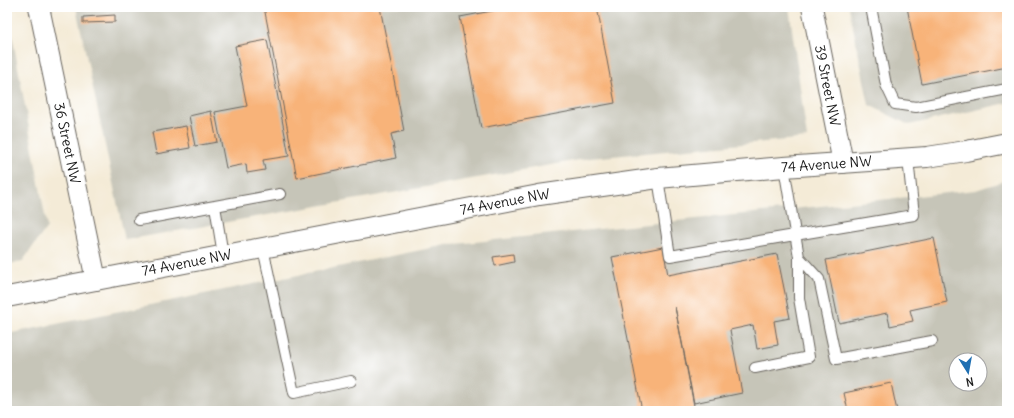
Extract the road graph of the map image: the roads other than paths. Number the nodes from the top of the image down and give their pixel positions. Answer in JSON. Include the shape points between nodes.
{"nodes":[{"id":1,"x":39,"y":7,"type":"edge"},
{"id":2,"x":812,"y":7,"type":"edge"},
{"id":3,"x":871,"y":7,"type":"edge"},
{"id":4,"x":1007,"y":89,"type":"edge"},
{"id":5,"x":1007,"y":143,"type":"edge"},
{"id":6,"x":908,"y":159,"type":"junction"},
{"id":7,"x":843,"y":163,"type":"junction"},
{"id":8,"x":784,"y":167,"type":"junction"},
{"id":9,"x":658,"y":178,"type":"junction"},
{"id":10,"x":280,"y":194,"type":"dead end"},
{"id":11,"x":215,"y":206,"type":"junction"},
{"id":12,"x":140,"y":220,"type":"dead end"},
{"id":13,"x":795,"y":235,"type":"junction"},
{"id":14,"x":263,"y":248,"type":"junction"},
{"id":15,"x":223,"y":255,"type":"junction"},
{"id":16,"x":799,"y":257,"type":"junction"},
{"id":17,"x":96,"y":280,"type":"junction"},
{"id":18,"x":7,"y":297,"type":"edge"},
{"id":19,"x":932,"y":341,"type":"dead end"},
{"id":20,"x":755,"y":368,"type":"dead end"},
{"id":21,"x":351,"y":381,"type":"dead end"}],
"edges":[{"from":1,"to":17,"type":"street","name":"36 Street NW"},
{"from":2,"to":7,"type":"street","name":"39 Street NW"},
{"from":3,"to":4,"type":"lane","via":[[886,85],[895,104],[916,107]]},
{"from":5,"to":6,"type":"street","name":"74 Avenue NW"},
{"from":6,"to":7,"type":"street","name":"74 Avenue NW"},
{"from":6,"to":13,"type":"lane","via":[[914,215]]},
{"from":7,"to":8,"type":"street","name":"74 Avenue NW"},
{"from":8,"to":9,"type":"street","name":"74 Avenue NW"},
{"from":8,"to":13,"type":"lane"},
{"from":9,"to":13,"type":"lane","via":[[670,256]]},
{"from":9,"to":14,"type":"street","name":"74 Avenue NW","via":[[539,195]]},
{"from":10,"to":11,"type":"lane"},
{"from":11,"to":12,"type":"lane"},
{"from":11,"to":15,"type":"lane"},
{"from":13,"to":16,"type":"lane"},
{"from":14,"to":15,"type":"street","name":"74 Avenue NW"},
{"from":14,"to":21,"type":"lane","via":[[294,393]]},
{"from":15,"to":17,"type":"street","name":"74 Avenue NW"},
{"from":16,"to":19,"type":"lane","via":[[819,279],[836,359]]},
{"from":16,"to":20,"type":"lane","via":[[799,298],[809,357]]},
{"from":17,"to":18,"type":"street","name":"74 Avenue NW"}]}
